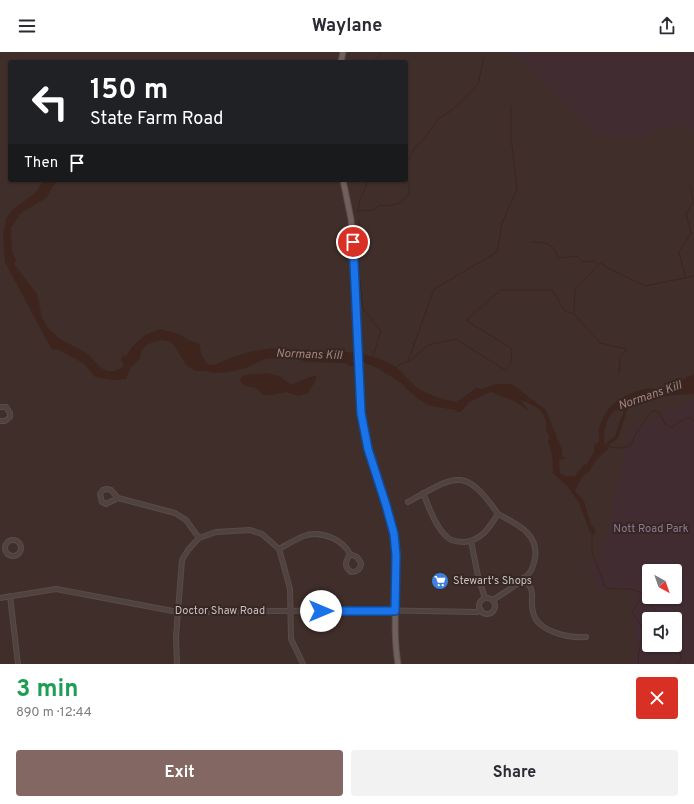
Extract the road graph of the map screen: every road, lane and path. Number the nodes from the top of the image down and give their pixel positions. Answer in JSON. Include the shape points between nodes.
{"nodes":[{"id":1,"x":343,"y":182,"type":"edge"},
{"id":2,"x":0,"y":407,"type":"edge"},
{"id":3,"x":0,"y":420,"type":"edge"},
{"id":4,"x":423,"y":493,"type":"junction"},
{"id":5,"x":118,"y":498,"type":"junction"},
{"id":6,"x":408,"y":502,"type":"dead end"},
{"id":7,"x":498,"y":514,"type":"junction"},
{"id":8,"x":199,"y":538,"type":"junction"},
{"id":9,"x":471,"y":541,"type":"junction"},
{"id":10,"x":279,"y":549,"type":"junction"},
{"id":11,"x":5,"y":552,"type":"junction"},
{"id":12,"x":0,"y":554,"type":"edge"},
{"id":13,"x":350,"y":554,"type":"junction"},
{"id":14,"x":523,"y":578,"type":"junction"},
{"id":15,"x":10,"y":596,"type":"junction"},
{"id":16,"x":0,"y":598,"type":"edge"},
{"id":17,"x":485,"y":598,"type":"junction"},
{"id":18,"x":493,"y":600,"type":"junction"},
{"id":19,"x":481,"y":610,"type":"junction"},
{"id":20,"x":290,"y":611,"type":"junction"},
{"id":21,"x":395,"y":611,"type":"junction"},
{"id":22,"x":178,"y":612,"type":"junction"},
{"id":23,"x":586,"y":637,"type":"dead end"},
{"id":24,"x":18,"y":664,"type":"edge"},
{"id":25,"x":177,"y":664,"type":"edge"},
{"id":26,"x":303,"y":664,"type":"edge"},
{"id":27,"x":398,"y":664,"type":"edge"}],
"edges":[{"from":1,"to":21,"type":"main road","via":[[351,219],[363,428],[394,534]]},
{"from":2,"to":3,"type":"street","via":[[6,407],[10,413],[5,421]]},
{"from":4,"to":6,"type":"street"},
{"from":4,"to":7,"type":"street","via":[[446,481],[469,482],[485,495]]},
{"from":4,"to":9,"type":"street","via":[[446,537],[452,541]]},
{"from":5,"to":5,"type":"street","via":[[108,489],[100,494],[102,502],[106,504]]},
{"from":5,"to":8,"type":"street","via":[[175,513],[186,520]]},
{"from":7,"to":9,"type":"street","via":[[484,535]]},
{"from":7,"to":14,"type":"street","via":[[521,526],[534,542],[534,564]]},
{"from":8,"to":10,"type":"street","via":[[216,532],[250,530],[262,534]]},
{"from":8,"to":22,"type":"street","via":[[182,560]]},
{"from":9,"to":17,"type":"street"},
{"from":10,"to":13,"type":"street","via":[[296,539],[320,535],[341,543]]},
{"from":10,"to":20,"type":"street","via":[[290,590]]},
{"from":11,"to":11,"type":"street","via":[[9,556],[16,556],[21,546],[17,541],[10,541],[5,545]]},
{"from":11,"to":12,"type":"street"},
{"from":13,"to":13,"type":"street","via":[[346,567],[351,572],[360,568],[361,563],[357,556]]},
{"from":14,"to":18,"type":"street"},
{"from":14,"to":23,"type":"street","via":[[532,589],[532,611],[538,623],[569,636]]},
{"from":15,"to":16,"type":"street","name":"Doctor Shaw Road"},
{"from":15,"to":22,"type":"street","name":"Doctor Shaw Road","via":[[56,590]]},
{"from":15,"to":24,"type":"street"},
{"from":17,"to":18,"type":"street"},
{"from":17,"to":19,"type":"street","via":[[480,603]]},
{"from":18,"to":19,"type":"street","via":[[495,605],[492,612]]},
{"from":19,"to":21,"type":"street","name":"Doctor Shaw Road"},
{"from":20,"to":21,"type":"street","name":"Doctor Shaw Road"},
{"from":20,"to":22,"type":"street","name":"Doctor Shaw Road"},
{"from":20,"to":26,"type":"street","via":[[291,639]]},
{"from":21,"to":27,"type":"main road"},
{"from":22,"to":25,"type":"street"}]}
